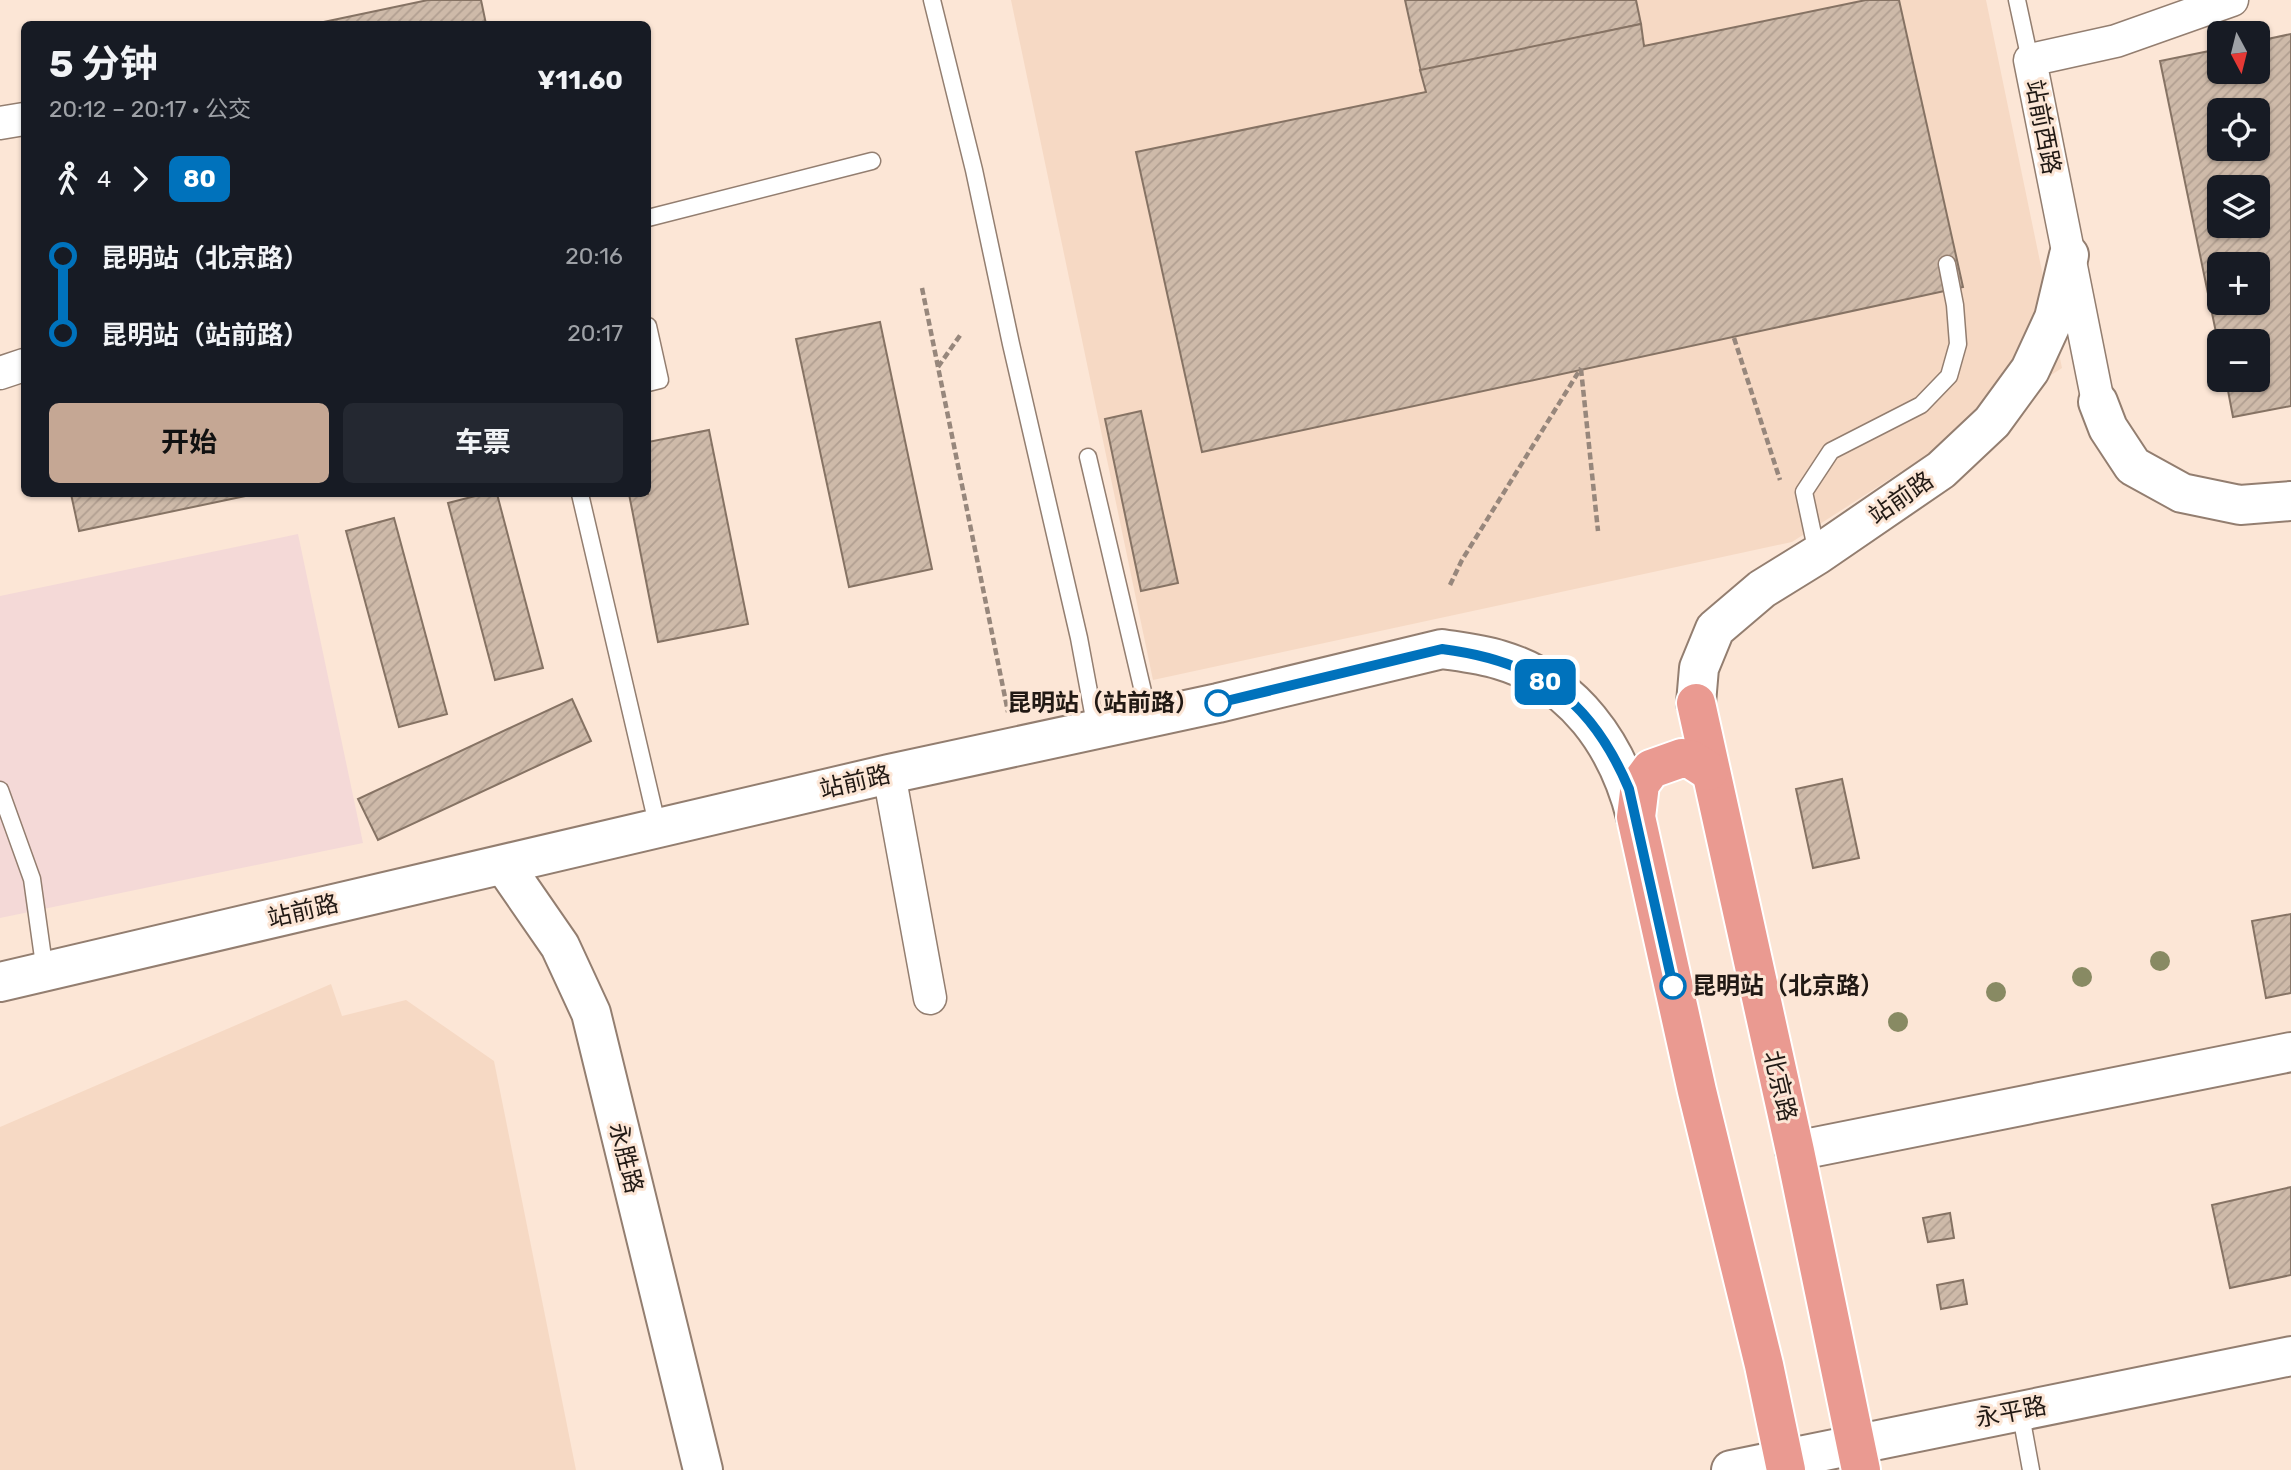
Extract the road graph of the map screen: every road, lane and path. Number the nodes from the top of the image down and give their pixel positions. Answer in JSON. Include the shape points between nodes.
{"nodes":[{"id":1,"x":932,"y":0,"type":"edge"},
{"id":2,"x":2017,"y":0,"type":"edge"},
{"id":3,"x":2232,"y":0,"type":"edge"},
{"id":4,"x":2030,"y":60,"type":"junction"},
{"id":5,"x":21,"y":119,"type":"edge"},
{"id":6,"x":0,"y":123,"type":"edge"},
{"id":7,"x":872,"y":161,"type":"dead end"},
{"id":8,"x":651,"y":217,"type":"edge"},
{"id":9,"x":2069,"y":255,"type":"junction"},
{"id":10,"x":1947,"y":264,"type":"dead end"},
{"id":11,"x":922,"y":288,"type":"dead end"},
{"id":12,"x":961,"y":334,"type":"dead end"},
{"id":13,"x":1734,"y":338,"type":"dead end"},
{"id":14,"x":651,"y":340,"type":"edge"},
{"id":15,"x":21,"y":366,"type":"edge"},
{"id":16,"x":938,"y":367,"type":"junction"},
{"id":17,"x":0,"y":373,"type":"edge"},
{"id":18,"x":651,"y":382,"type":"edge"},
{"id":19,"x":2098,"y":402,"type":"joint"},
{"id":20,"x":1088,"y":457,"type":"dead end"},
{"id":21,"x":1783,"y":492,"type":"dead end"},
{"id":22,"x":581,"y":497,"type":"edge"},
{"id":23,"x":2288,"y":508,"type":"edge"},
{"id":24,"x":1598,"y":531,"type":"dead end"},
{"id":25,"x":1817,"y":555,"type":"junction"},
{"id":26,"x":1450,"y":585,"type":"dead end"},
{"id":27,"x":1696,"y":703,"type":"joint"},
{"id":28,"x":1149,"y":717,"type":"junction"},
{"id":29,"x":1096,"y":729,"type":"junction"},
{"id":30,"x":1015,"y":746,"type":"junction"},
{"id":31,"x":1709,"y":771,"type":"junction"},
{"id":32,"x":889,"y":774,"type":"junction"},
{"id":33,"x":0,"y":790,"type":"edge"},
{"id":34,"x":1636,"y":817,"type":"junction"},
{"id":35,"x":658,"y":828,"type":"junction"},
{"id":36,"x":504,"y":865,"type":"junction"},
{"id":37,"x":45,"y":972,"type":"junction"},
{"id":38,"x":0,"y":982,"type":"edge"},
{"id":39,"x":930,"y":998,"type":"dead end"},
{"id":40,"x":2291,"y":1052,"type":"edge"},
{"id":41,"x":1795,"y":1151,"type":"junction"},
{"id":42,"x":2291,"y":1356,"type":"edge"},
{"id":43,"x":2020,"y":1410,"type":"junction"},
{"id":44,"x":1858,"y":1457,"type":"edge"},
{"id":45,"x":1782,"y":1467,"type":"edge"},
{"id":46,"x":702,"y":1470,"type":"edge"},
{"id":47,"x":1731,"y":1470,"type":"edge"},
{"id":48,"x":2031,"y":1470,"type":"edge"}],
"edges":[{"from":1,"to":29,"type":"lane","via":[[974,170]]},
{"from":2,"to":4,"type":"lane"},
{"from":3,"to":4,"type":"street","name":"站前西路","via":[[2116,41]]},
{"from":4,"to":9,"type":"street","name":"站前西路"},
{"from":5,"to":6,"type":"street"},
{"from":7,"to":8,"type":"lane"},
{"from":9,"to":19,"type":"street","name":"站前西路"},
{"from":9,"to":25,"type":"street","name":"站前路","via":[[2054,318],[2031,370],[1992,422],[1941,470]]},
{"from":10,"to":25,"type":"lane","via":[[1958,344],[1949,376],[1921,405],[1831,450],[1804,492]]},
{"from":11,"to":16,"type":"path"},
{"from":12,"to":16,"type":"path"},
{"from":13,"to":21,"type":"path"},
{"from":14,"to":18,"type":"lane","via":[[660,380]]},
{"from":15,"to":17,"type":"street"},
{"from":16,"to":30,"type":"path"},
{"from":19,"to":23,"type":"street","via":[[2108,428],[2133,466],[2182,493],[2240,505]]},
{"from":20,"to":28,"type":"lane"},
{"from":22,"to":35,"type":"lane"},
{"from":24,"to":26,"type":"path","via":[[1581,369]]},
{"from":25,"to":27,"type":"street","name":"站前路","via":[[1762,589],[1716,629],[1699,668]]},
{"from":27,"to":31,"type":"main road","name":"北京路"},
{"from":28,"to":29,"type":"street","name":"站前路"},
{"from":28,"to":34,"type":"street","name":"站前路","via":[[1442,649],[1470,652],[1532,673],[1584,713],[1618,761]]},
{"from":29,"to":30,"type":"street","name":"站前路"},
{"from":30,"to":32,"type":"street","name":"站前路"},
{"from":31,"to":34,"type":"main road","via":[[1682,758],[1651,769],[1640,784]]},
{"from":31,"to":41,"type":"main road","name":"北京路"},
{"from":32,"to":35,"type":"street","name":"站前路"},
{"from":32,"to":39,"type":"street"},
{"from":33,"to":37,"type":"lane","via":[[32,879]]},
{"from":34,"to":45,"type":"main road","via":[[1764,1365]]},
{"from":35,"to":36,"type":"street","name":"站前路"},
{"from":36,"to":37,"type":"street","name":"站前路"},
{"from":36,"to":46,"type":"street","name":"永胜路","via":[[559,946],[591,1013]]},
{"from":37,"to":38,"type":"street","name":"站前路"},
{"from":40,"to":41,"type":"street"},
{"from":41,"to":44,"type":"main road","name":"北京路"},
{"from":42,"to":43,"type":"street","name":"永平路"},
{"from":43,"to":44,"type":"street","name":"永平路"},
{"from":43,"to":48,"type":"lane"},
{"from":44,"to":45,"type":"street","name":"永平路"},
{"from":45,"to":47,"type":"street","name":"永平路"}]}
